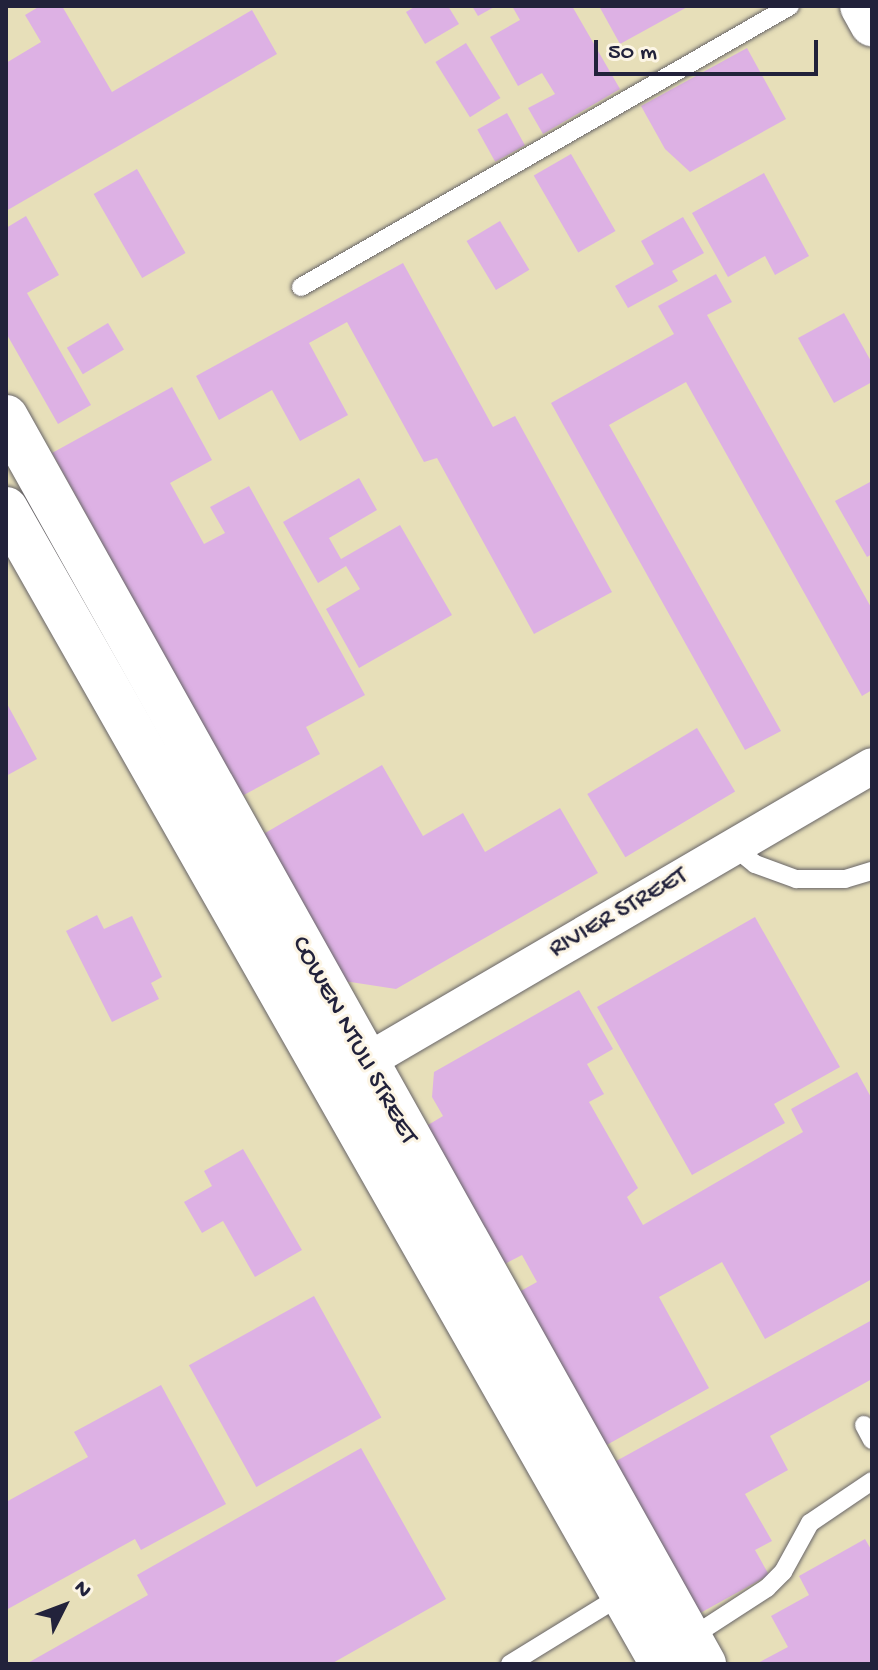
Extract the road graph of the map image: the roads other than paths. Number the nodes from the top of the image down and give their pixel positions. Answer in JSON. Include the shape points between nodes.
{"nodes":[{"id":1,"x":790,"y":6,"type":"edge"},
{"id":2,"x":862,"y":6,"type":"edge"},
{"id":3,"x":872,"y":24,"type":"edge"},
{"id":4,"x":301,"y":287,"type":"dead end"},
{"id":5,"x":6,"y":417,"type":"edge"},
{"id":6,"x":6,"y":509,"type":"edge"},
{"id":7,"x":872,"y":766,"type":"edge"},
{"id":8,"x":734,"y":847,"type":"junction"},
{"id":9,"x":872,"y":871,"type":"edge"},
{"id":10,"x":365,"y":1063,"type":"junction"},
{"id":11,"x":327,"y":1083,"type":"junction"},
{"id":12,"x":872,"y":1481,"type":"edge"},
{"id":13,"x":624,"y":1594,"type":"junction"},
{"id":14,"x":685,"y":1655,"type":"edge"},
{"id":15,"x":510,"y":1664,"type":"edge"}],
"edges":[{"from":1,"to":4,"type":"lane"},
{"from":2,"to":3,"type":"main road"},
{"from":5,"to":10,"type":"main road","name":"COWEN NTULI STREET"},
{"from":6,"to":11,"type":"main road","name":"COWEN NTULI STREET"},
{"from":7,"to":8,"type":"street","name":"RIVIER STREET"},
{"from":8,"to":9,"type":"lane","via":[[755,864],[796,879],[845,879]]},
{"from":8,"to":10,"type":"street","name":"RIVIER STREET"},
{"from":10,"to":11,"type":"street","name":"RIVIER STREET"},
{"from":10,"to":14,"type":"main road","name":"COWEN NTULI STREET"},
{"from":11,"to":13,"type":"main road","name":"COWEN NTULI STREET"},
{"from":12,"to":14,"type":"lane","via":[[810,1523],[783,1572]]},
{"from":13,"to":14,"type":"main road","name":"COWEN NTULI STREET"},
{"from":13,"to":15,"type":"lane"}]}
